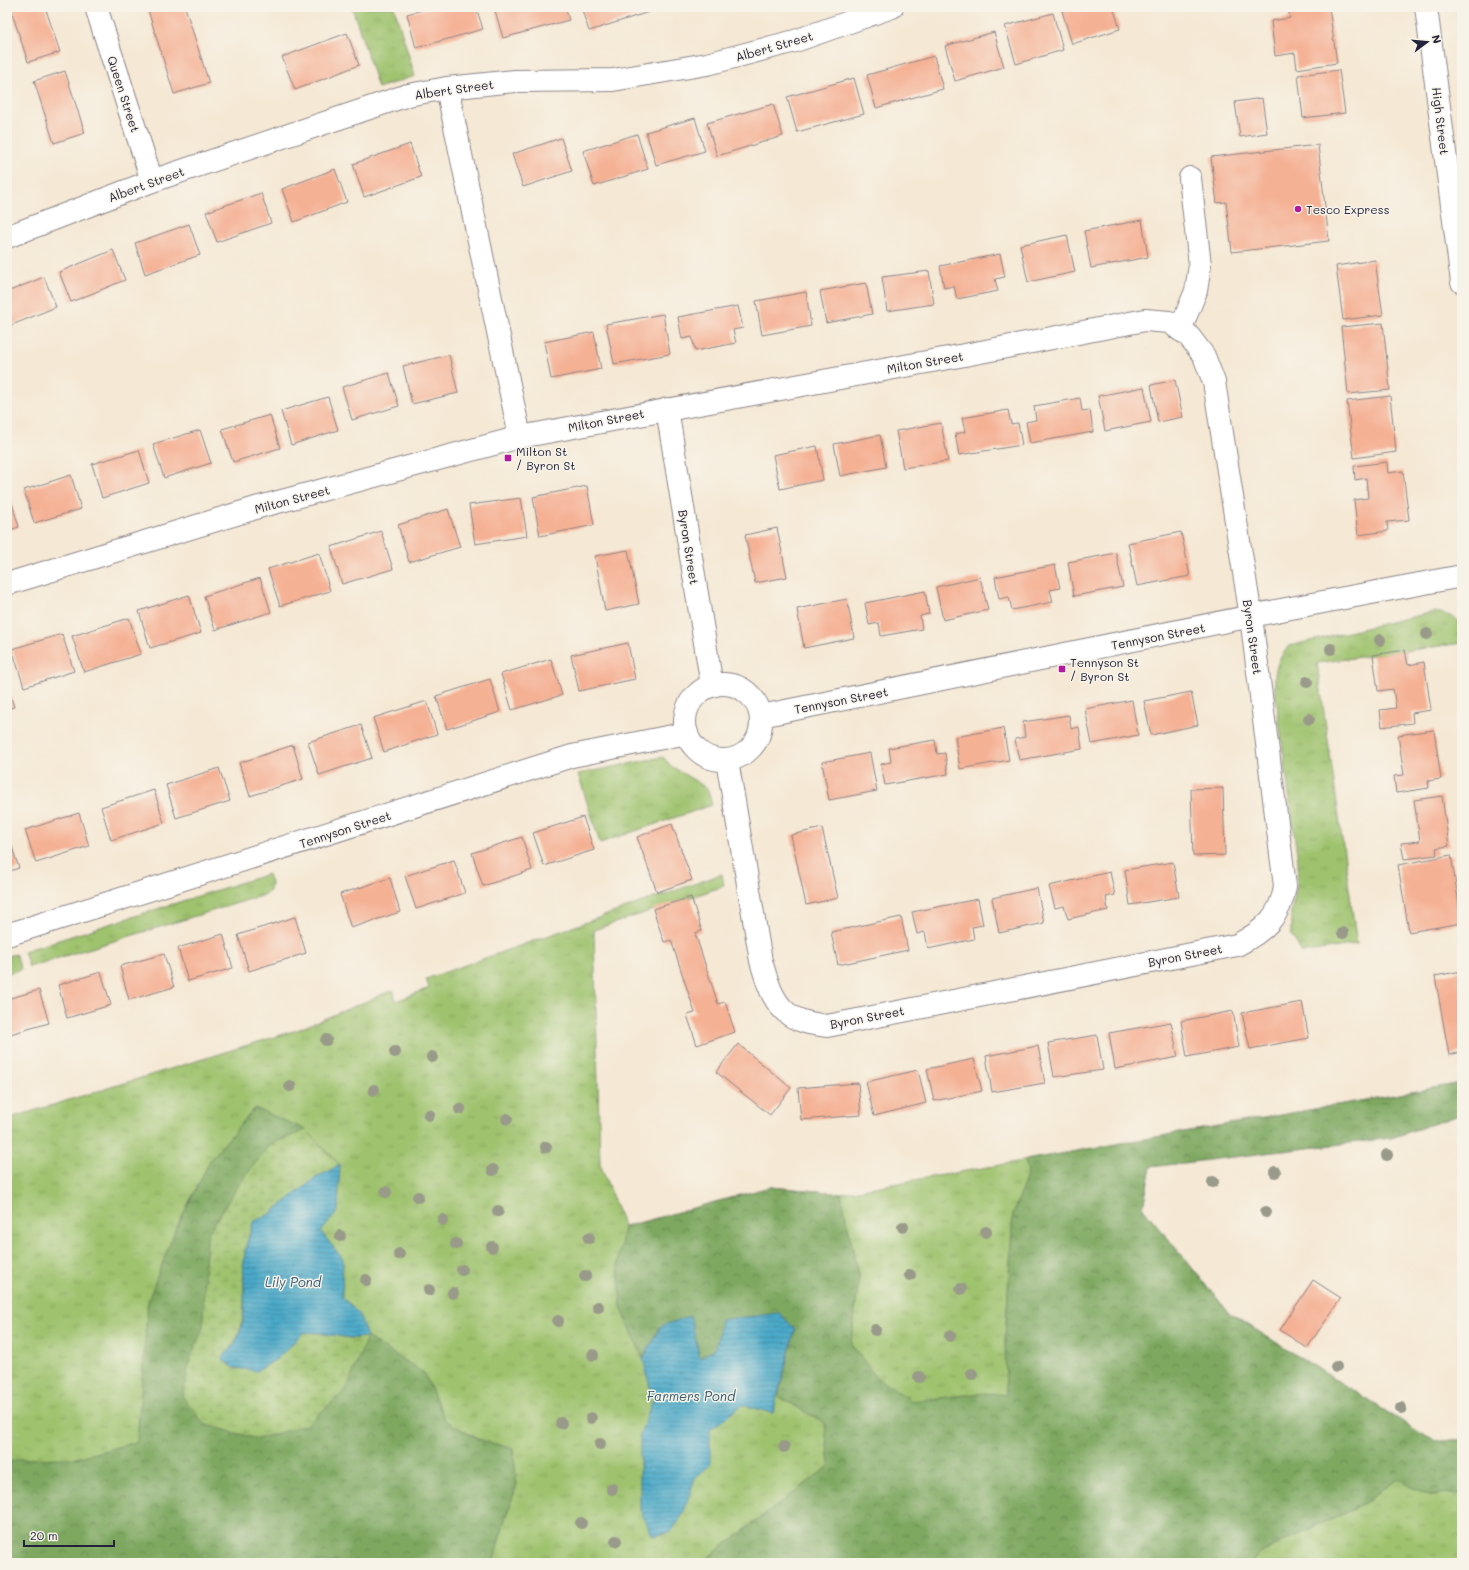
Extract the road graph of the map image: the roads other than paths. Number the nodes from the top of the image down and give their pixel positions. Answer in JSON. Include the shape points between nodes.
{"nodes":[{"id":1,"x":96,"y":7,"type":"edge"},
{"id":2,"x":892,"y":7,"type":"edge"},
{"id":3,"x":1426,"y":7,"type":"edge"},
{"id":4,"x":447,"y":88,"type":"junction"},
{"id":5,"x":1190,"y":178,"type":"dead end"},
{"id":6,"x":152,"y":181,"type":"junction"},
{"id":7,"x":7,"y":237,"type":"edge"},
{"id":8,"x":1461,"y":273,"type":"edge"},
{"id":9,"x":1180,"y":330,"type":"junction"},
{"id":10,"x":1204,"y":356,"type":"joint"},
{"id":11,"x":667,"y":409,"type":"junction"},
{"id":12,"x":520,"y":436,"type":"junction"},
{"id":13,"x":1462,"y":576,"type":"edge"},
{"id":14,"x":7,"y":584,"type":"edge"},
{"id":15,"x":1251,"y":617,"type":"junction"},
{"id":16,"x":712,"y":686,"type":"junction"},
{"id":17,"x":761,"y":716,"type":"junction"},
{"id":18,"x":687,"y":733,"type":"junction"},
{"id":19,"x":727,"y":760,"type":"junction"},
{"id":20,"x":7,"y":935,"type":"edge"}],
"edges":[{"from":1,"to":6,"type":"street","name":"Queen Street"},
{"from":2,"to":4,"type":"street","name":"Albert Street","via":[[795,41],[707,64],[614,80],[515,81]]},
{"from":3,"to":8,"type":"street","name":"High Street"},
{"from":4,"to":6,"type":"street","name":"Albert Street","via":[[408,95]]},
{"from":4,"to":12,"type":"street"},
{"from":5,"to":9,"type":"street","via":[[1200,265],[1196,291]]},
{"from":6,"to":7,"type":"street","name":"Albert Street"},
{"from":9,"to":10,"type":"street","name":"Milton Street","via":[[1188,335]]},
{"from":9,"to":11,"type":"street","name":"Milton Street","via":[[1169,322],[1145,320]]},
{"from":10,"to":15,"type":"street","name":"Byron Street","via":[[1214,382]]},
{"from":11,"to":12,"type":"street","name":"Milton Street"},
{"from":11,"to":16,"type":"street","name":"Byron Street"},
{"from":12,"to":14,"type":"street","name":"Milton Street","via":[[259,507]]},
{"from":13,"to":15,"type":"street","name":"Tennyson Street"},
{"from":15,"to":17,"type":"street","name":"Tennyson Street"},
{"from":15,"to":19,"type":"street","name":"Byron Street","via":[[1285,886],[1283,899],[1266,927],[1254,937],[1237,945],[826,1026],[806,1022],[793,1017],[783,1009],[769,987],[761,961]]},
{"from":16,"to":17,"type":"street","via":[[725,684],[738,687],[749,694],[757,704]]},
{"from":16,"to":18,"type":"street","via":[[701,691],[687,709]]},
{"from":17,"to":19,"type":"street","via":[[761,729],[757,740],[739,757]]},
{"from":18,"to":19,"type":"street","via":[[692,744],[702,754],[713,759]]},
{"from":18,"to":20,"type":"street","name":"Tennyson Street","via":[[572,756]]}]}
